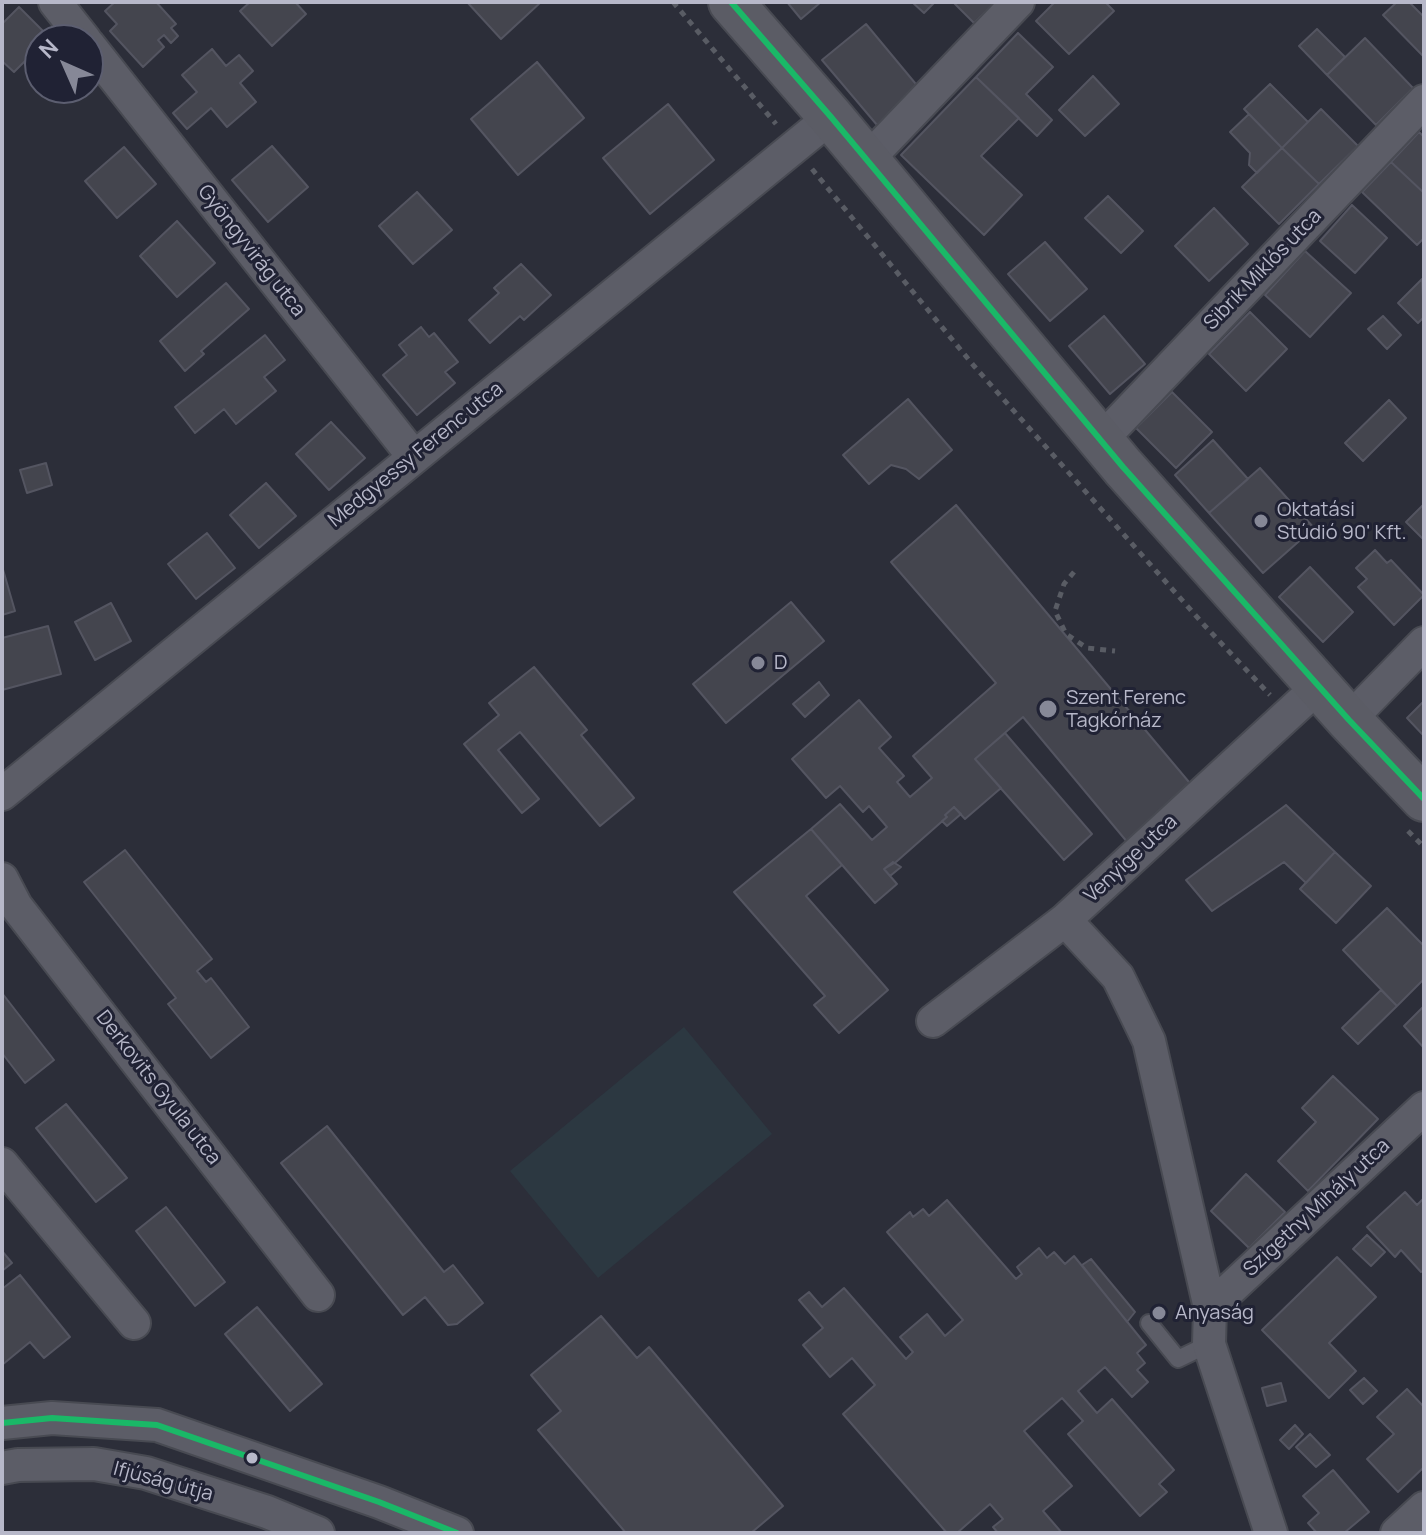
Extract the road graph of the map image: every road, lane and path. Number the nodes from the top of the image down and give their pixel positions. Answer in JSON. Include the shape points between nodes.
{"nodes":[{"id":1,"x":55,"y":2,"type":"edge"},
{"id":2,"x":673,"y":2,"type":"edge"},
{"id":3,"x":731,"y":2,"type":"edge"},
{"id":4,"x":1018,"y":2,"type":"edge"},
{"id":5,"x":72,"y":24,"type":"edge"},
{"id":6,"x":104,"y":65,"type":"edge"},
{"id":7,"x":1424,"y":101,"type":"edge"},
{"id":8,"x":831,"y":117,"type":"junction"},
{"id":9,"x":794,"y":147,"type":"junction"},
{"id":10,"x":867,"y":160,"type":"junction"},
{"id":11,"x":1102,"y":439,"type":"junction"},
{"id":12,"x":414,"y":457,"type":"junction"},
{"id":13,"x":1074,"y":572,"type":"dead end"},
{"id":14,"x":1424,"y":643,"type":"edge"},
{"id":15,"x":1115,"y":651,"type":"dead end"},
{"id":16,"x":1303,"y":700,"type":"junction"},
{"id":17,"x":1349,"y":720,"type":"junction"},
{"id":18,"x":2,"y":794,"type":"edge"},
{"id":19,"x":1413,"y":812,"type":"edge"},
{"id":20,"x":1424,"y":847,"type":"edge"},
{"id":21,"x":2,"y":879,"type":"edge"},
{"id":22,"x":1065,"y":920,"type":"junction"},
{"id":23,"x":933,"y":1021,"type":"dead end"},
{"id":24,"x":1424,"y":1108,"type":"edge"},
{"id":25,"x":2,"y":1164,"type":"edge"},
{"id":26,"x":318,"y":1295,"type":"dead end"},
{"id":27,"x":1210,"y":1308,"type":"junction"},
{"id":28,"x":134,"y":1323,"type":"dead end"},
{"id":29,"x":1149,"y":1323,"type":"dead end"},
{"id":30,"x":1209,"y":1344,"type":"junction"},
{"id":31,"x":2,"y":1423,"type":"edge"},
{"id":32,"x":2,"y":1468,"type":"edge"},
{"id":33,"x":1424,"y":1508,"type":"edge"},
{"id":34,"x":318,"y":1533,"type":"edge"},
{"id":35,"x":457,"y":1533,"type":"edge"},
{"id":36,"x":1271,"y":1533,"type":"edge"},
{"id":37,"x":1397,"y":1533,"type":"edge"}],
"edges":[{"from":1,"to":5,"type":"street","name":"Gyöngyvirág utca"},
{"from":2,"to":9,"type":"path"},
{"from":3,"to":8,"type":"street"},
{"from":4,"to":10,"type":"street"},
{"from":6,"to":12,"type":"street","name":"Gyöngyvirág utca"},
{"from":7,"to":11,"type":"street","name":"Sibrik Miklós utca"},
{"from":8,"to":9,"type":"street","name":"Medgyessy Ferenc utca"},
{"from":8,"to":10,"type":"street"},
{"from":9,"to":12,"type":"street","name":"Medgyessy Ferenc utca"},
{"from":9,"to":16,"type":"path","via":[[974,366],[1205,626]]},
{"from":10,"to":11,"type":"street"},
{"from":11,"to":16,"type":"street"},
{"from":12,"to":18,"type":"street","name":"Medgyessy Ferenc utca"},
{"from":13,"to":15,"type":"path","via":[[1055,611],[1066,634],[1087,648]]},
{"from":14,"to":17,"type":"street"},
{"from":16,"to":17,"type":"street"},
{"from":16,"to":22,"type":"street","name":"Venyige utca"},
{"from":17,"to":19,"type":"street"},
{"from":19,"to":20,"type":"path"},
{"from":21,"to":26,"type":"street","name":"Derkovits Gyula utca","via":[[16,906]]},
{"from":22,"to":23,"type":"street","name":"Venyige utca"},
{"from":22,"to":27,"type":"street","via":[[1118,977],[1149,1041]]},
{"from":24,"to":27,"type":"street","name":"Szigethy Mihály utca"},
{"from":25,"to":28,"type":"street"},
{"from":27,"to":30,"type":"street"},
{"from":29,"to":30,"type":"lane","via":[[1178,1359]]},
{"from":30,"to":36,"type":"street"},
{"from":31,"to":35,"type":"street","via":[[52,1418],[157,1425]]},
{"from":32,"to":34,"type":"street","name":"Ifjúság útja","via":[[94,1464],[146,1473]]},
{"from":33,"to":37,"type":"street"}]}
